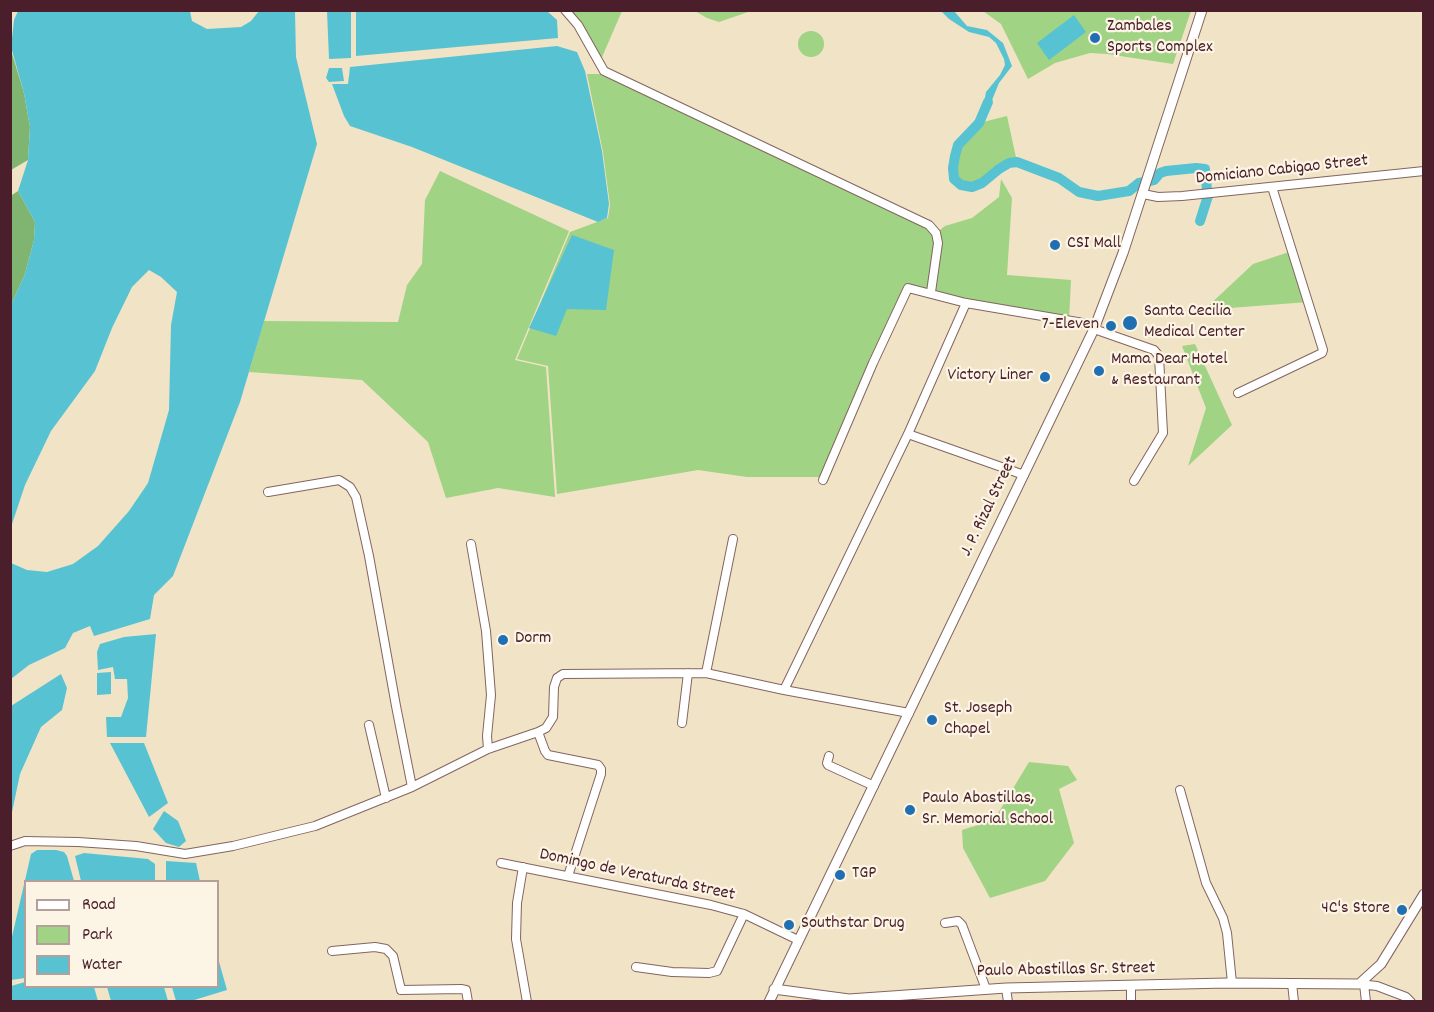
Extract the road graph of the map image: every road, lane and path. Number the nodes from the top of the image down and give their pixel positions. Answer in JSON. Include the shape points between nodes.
{"nodes":[{"id":1,"x":565,"y":10,"type":"edge"},
{"id":2,"x":1202,"y":10,"type":"edge"},
{"id":3,"x":1424,"y":171,"type":"edge"},
{"id":4,"x":1146,"y":186,"type":"junction"},
{"id":5,"x":1272,"y":187,"type":"junction"},
{"id":6,"x":930,"y":292,"type":"junction"},
{"id":7,"x":966,"y":303,"type":"junction"},
{"id":8,"x":1094,"y":327,"type":"junction"},
{"id":9,"x":1238,"y":393,"type":"dead end"},
{"id":10,"x":908,"y":434,"type":"junction"},
{"id":11,"x":1024,"y":475,"type":"junction"},
{"id":12,"x":823,"y":480,"type":"dead end"},
{"id":13,"x":1134,"y":481,"type":"dead end"},
{"id":14,"x":268,"y":492,"type":"dead end"},
{"id":15,"x":733,"y":539,"type":"dead end"},
{"id":16,"x":471,"y":544,"type":"dead end"},
{"id":17,"x":706,"y":672,"type":"junction"},
{"id":18,"x":688,"y":673,"type":"junction"},
{"id":19,"x":784,"y":690,"type":"junction"},
{"id":20,"x":909,"y":713,"type":"junction"},
{"id":21,"x":682,"y":723,"type":"dead end"},
{"id":22,"x":369,"y":725,"type":"dead end"},
{"id":23,"x":538,"y":732,"type":"junction"},
{"id":24,"x":488,"y":749,"type":"junction"},
{"id":25,"x":829,"y":756,"type":"dead end"},
{"id":26,"x":874,"y":786,"type":"junction"},
{"id":27,"x":412,"y":787,"type":"junction"},
{"id":28,"x":1180,"y":790,"type":"dead end"},
{"id":29,"x":386,"y":798,"type":"junction"},
{"id":30,"x":10,"y":846,"type":"edge"},
{"id":31,"x":501,"y":863,"type":"dead end"},
{"id":32,"x":523,"y":867,"type":"junction"},
{"id":33,"x":568,"y":876,"type":"junction"},
{"id":34,"x":1424,"y":894,"type":"edge"},
{"id":35,"x":744,"y":914,"type":"junction"},
{"id":36,"x":945,"y":923,"type":"dead end"},
{"id":37,"x":798,"y":940,"type":"junction"},
{"id":38,"x":332,"y":951,"type":"dead end"},
{"id":39,"x":636,"y":967,"type":"dead end"},
{"id":40,"x":1232,"y":983,"type":"junction"},
{"id":41,"x":1292,"y":984,"type":"junction"},
{"id":42,"x":1361,"y":984,"type":"junction"},
{"id":43,"x":1131,"y":986,"type":"junction"},
{"id":44,"x":1006,"y":988,"type":"junction"},
{"id":45,"x":774,"y":989,"type":"junction"},
{"id":46,"x":986,"y":989,"type":"junction"},
{"id":47,"x":849,"y":1000,"type":"edge"},
{"id":48,"x":468,"y":1002,"type":"edge"},
{"id":49,"x":527,"y":1002,"type":"edge"},
{"id":50,"x":769,"y":1002,"type":"edge"},
{"id":51,"x":1008,"y":1002,"type":"edge"},
{"id":52,"x":1131,"y":1002,"type":"edge"},
{"id":53,"x":1294,"y":1002,"type":"edge"},
{"id":54,"x":1366,"y":1002,"type":"edge"},
{"id":55,"x":1411,"y":1002,"type":"edge"}],
"edges":[{"from":1,"to":6,"type":"street","via":[[604,71],[929,225],[938,243]]},
{"from":2,"to":4,"type":"main road","name":"J. P. Rizal Street"},
{"from":3,"to":5,"type":"street","name":"Domiciano Cabigao Street"},
{"from":4,"to":5,"type":"street","name":"Domiciano Cabigao Street","via":[[1158,197]]},
{"from":4,"to":8,"type":"main road","name":"J. P. Rizal Street"},
{"from":5,"to":9,"type":"street","via":[[1323,350]]},
{"from":6,"to":7,"type":"street"},
{"from":6,"to":12,"type":"street","via":[[909,288]]},
{"from":7,"to":8,"type":"street"},
{"from":7,"to":10,"type":"street"},
{"from":8,"to":11,"type":"main road","name":"J. P. Rizal Street"},
{"from":8,"to":13,"type":"street","via":[[1158,353],[1163,433]]},
{"from":10,"to":11,"type":"street"},
{"from":10,"to":19,"type":"street"},
{"from":11,"to":20,"type":"main road","name":"J. P. Rizal Street"},
{"from":14,"to":27,"type":"street","via":[[339,480],[356,496]]},
{"from":15,"to":17,"type":"street"},
{"from":16,"to":24,"type":"street","via":[[486,631]]},
{"from":17,"to":18,"type":"street"},
{"from":17,"to":19,"type":"street"},
{"from":18,"to":21,"type":"street"},
{"from":18,"to":23,"type":"street","via":[[563,674],[554,687],[553,717]]},
{"from":19,"to":20,"type":"street"},
{"from":20,"to":26,"type":"main road","name":"J. P. Rizal Street"},
{"from":22,"to":29,"type":"street"},
{"from":23,"to":24,"type":"street"},
{"from":23,"to":33,"type":"street","via":[[549,755],[598,765],[601,769]]},
{"from":24,"to":27,"type":"street"},
{"from":25,"to":26,"type":"street","via":[[828,765]]},
{"from":26,"to":37,"type":"main road","name":"J. P. Rizal Street"},
{"from":27,"to":29,"type":"street"},
{"from":28,"to":40,"type":"street","via":[[1206,883],[1223,918]]},
{"from":29,"to":30,"type":"street","via":[[292,833],[185,854],[78,842],[25,841]]},
{"from":31,"to":32,"type":"street","name":"Domingo de Veraturda Street"},
{"from":32,"to":33,"type":"street","name":"Domingo de Veraturda Street"},
{"from":32,"to":49,"type":"street","via":[[516,939]]},
{"from":33,"to":35,"type":"street","name":"Domingo de Veraturda Street"},
{"from":34,"to":42,"type":"main road","via":[[1381,964]]},
{"from":35,"to":37,"type":"street","name":"Domingo de Veraturda Street"},
{"from":35,"to":39,"type":"street","via":[[717,971],[672,972]]},
{"from":36,"to":46,"type":"street","via":[[958,921],[962,925]]},
{"from":37,"to":45,"type":"main road","name":"J. P. Rizal Street"},
{"from":38,"to":48,"type":"street","via":[[386,949],[393,956],[401,990],[466,990]]},
{"from":40,"to":41,"type":"main road","name":"Paulo Abastillas Sr. Street"},
{"from":40,"to":43,"type":"main road","name":"Paulo Abastillas Sr. Street"},
{"from":41,"to":42,"type":"main road","name":"Paulo Abastillas Sr. Street"},
{"from":41,"to":53,"type":"street"},
{"from":42,"to":54,"type":"street"},
{"from":42,"to":55,"type":"street","via":[[1377,986]]},
{"from":43,"to":44,"type":"main road","name":"Paulo Abastillas Sr. Street"},
{"from":43,"to":52,"type":"street"},
{"from":44,"to":46,"type":"main road","name":"Paulo Abastillas Sr. Street"},
{"from":44,"to":51,"type":"street"},
{"from":45,"to":47,"type":"main road","name":"Paulo Abastillas Sr. Street"},
{"from":45,"to":50,"type":"main road","name":"J. P. Rizal Street"},
{"from":46,"to":47,"type":"main road","name":"Paulo Abastillas Sr. Street"}]}
